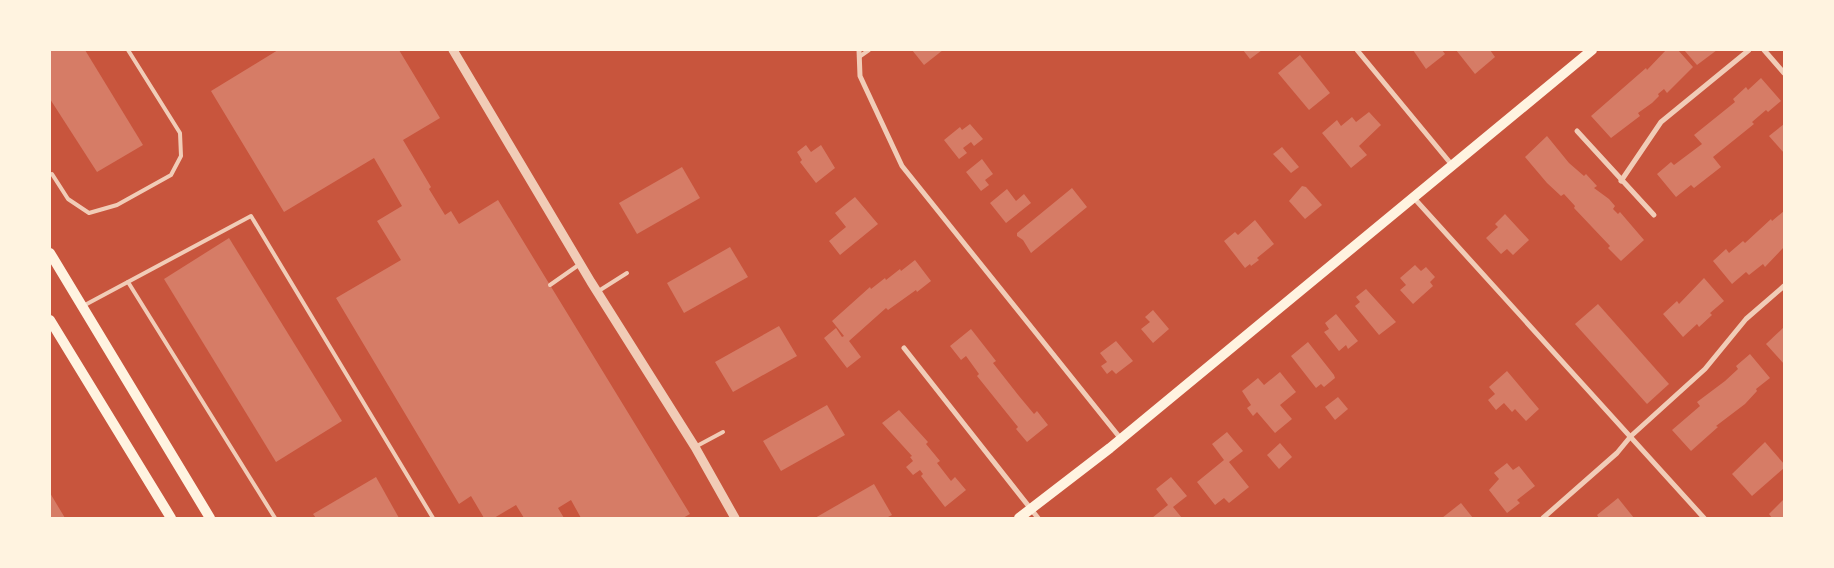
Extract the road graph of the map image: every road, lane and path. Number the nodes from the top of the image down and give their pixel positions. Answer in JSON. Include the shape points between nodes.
{"nodes":[{"id":1,"x":128,"y":50,"type":"edge"},
{"id":2,"x":453,"y":50,"type":"edge"},
{"id":3,"x":859,"y":50,"type":"edge"},
{"id":4,"x":869,"y":50,"type":"edge"},
{"id":5,"x":1357,"y":50,"type":"edge"},
{"id":6,"x":1592,"y":50,"type":"edge"},
{"id":7,"x":1749,"y":50,"type":"edge"},
{"id":8,"x":1764,"y":50,"type":"edge"},
{"id":9,"x":859,"y":57,"type":"junction"},
{"id":10,"x":1784,"y":73,"type":"edge"},
{"id":11,"x":1576,"y":130,"type":"dead end"},
{"id":12,"x":1452,"y":165,"type":"junction"},
{"id":13,"x":51,"y":173,"type":"edge"},
{"id":14,"x":1620,"y":181,"type":"junction"},
{"id":15,"x":1413,"y":197,"type":"junction"},
{"id":16,"x":1654,"y":215,"type":"dead end"},
{"id":17,"x":50,"y":253,"type":"edge"},
{"id":18,"x":580,"y":264,"type":"junction"},
{"id":19,"x":627,"y":273,"type":"dead end"},
{"id":20,"x":128,"y":282,"type":"junction"},
{"id":21,"x":550,"y":284,"type":"dead end"},
{"id":22,"x":1784,"y":286,"type":"edge"},
{"id":23,"x":597,"y":292,"type":"junction"},
{"id":24,"x":83,"y":306,"type":"junction"},
{"id":25,"x":50,"y":320,"type":"edge"},
{"id":26,"x":904,"y":348,"type":"dead end"},
{"id":27,"x":723,"y":432,"type":"dead end"},
{"id":28,"x":1631,"y":436,"type":"junction"},
{"id":29,"x":1121,"y":439,"type":"junction"},
{"id":30,"x":695,"y":447,"type":"junction"},
{"id":31,"x":1031,"y":509,"type":"junction"},
{"id":32,"x":732,"y":517,"type":"edge"},
{"id":33,"x":171,"y":518,"type":"edge"},
{"id":34,"x":210,"y":518,"type":"edge"},
{"id":35,"x":275,"y":518,"type":"edge"},
{"id":36,"x":433,"y":518,"type":"edge"},
{"id":37,"x":1019,"y":518,"type":"edge"},
{"id":38,"x":1038,"y":518,"type":"edge"},
{"id":39,"x":1543,"y":518,"type":"edge"},
{"id":40,"x":1704,"y":518,"type":"edge"}],
"edges":[{"from":1,"to":13,"type":"lane","via":[[180,133],[181,156],[171,175],[117,205],[89,213],[68,200]]},
{"from":2,"to":18,"type":"street"},
{"from":3,"to":9,"type":"street"},
{"from":4,"to":9,"type":"lane"},
{"from":5,"to":12,"type":"street"},
{"from":6,"to":12,"type":"main road"},
{"from":7,"to":14,"type":"street","via":[[1661,122]]},
{"from":8,"to":10,"type":"street"},
{"from":9,"to":29,"type":"street","via":[[860,76],[902,166]]},
{"from":11,"to":14,"type":"street"},
{"from":12,"to":15,"type":"main road"},
{"from":14,"to":16,"type":"street"},
{"from":15,"to":28,"type":"street"},
{"from":15,"to":29,"type":"main road"},
{"from":17,"to":24,"type":"main road"},
{"from":18,"to":21,"type":"lane"},
{"from":18,"to":23,"type":"street"},
{"from":19,"to":23,"type":"lane"},
{"from":20,"to":24,"type":"lane"},
{"from":20,"to":35,"type":"lane"},
{"from":20,"to":36,"type":"lane","via":[[251,216]]},
{"from":22,"to":28,"type":"street","via":[[1746,319],[1705,369]]},
{"from":23,"to":30,"type":"street"},
{"from":24,"to":34,"type":"main road"},
{"from":25,"to":33,"type":"main road"},
{"from":26,"to":31,"type":"street"},
{"from":27,"to":30,"type":"lane"},
{"from":28,"to":39,"type":"street","via":[[1617,453]]},
{"from":28,"to":40,"type":"street"},
{"from":29,"to":31,"type":"main road"},
{"from":30,"to":32,"type":"street"},
{"from":31,"to":37,"type":"main road"},
{"from":31,"to":38,"type":"street"}]}
